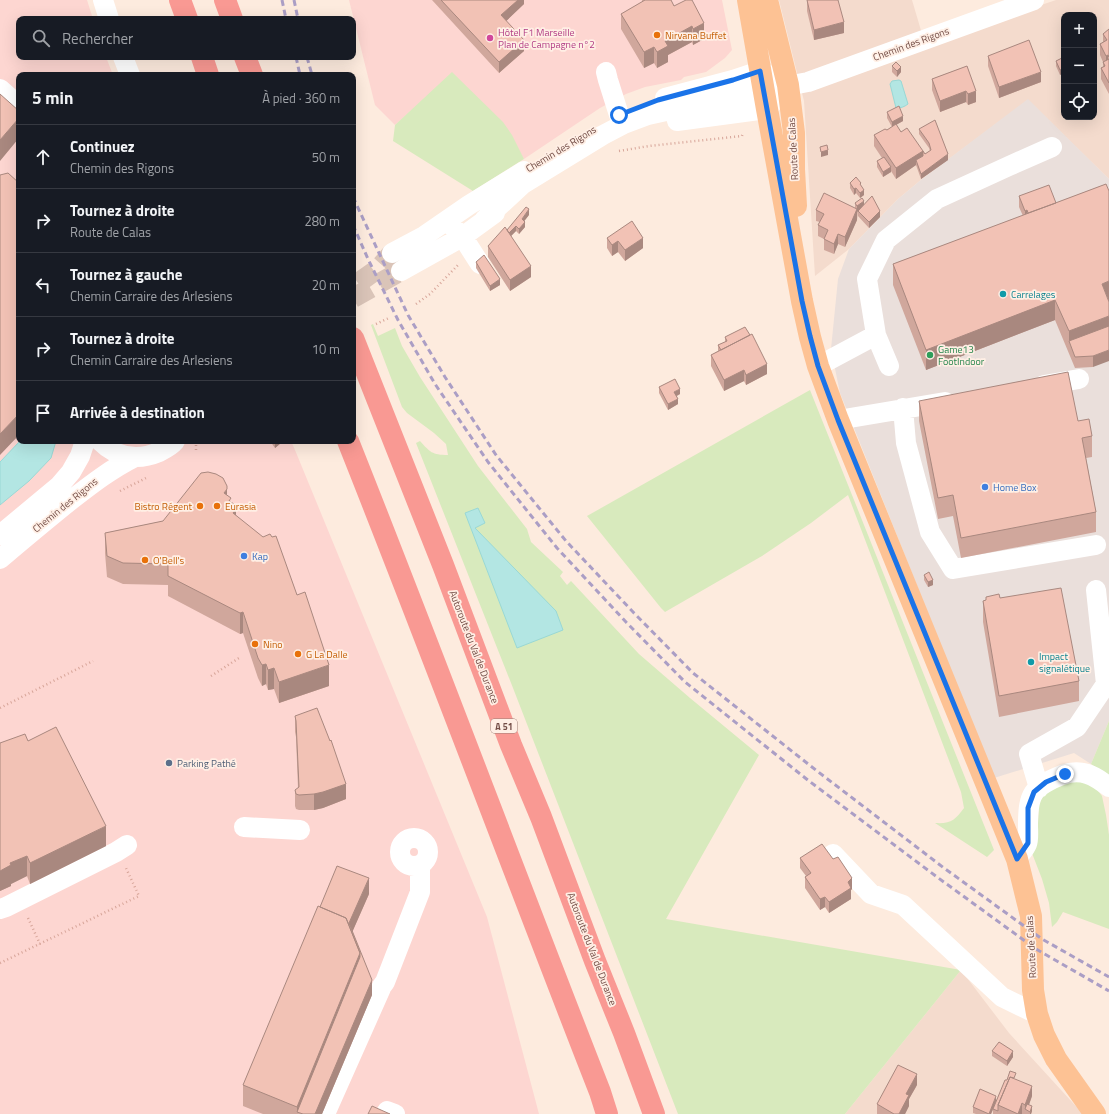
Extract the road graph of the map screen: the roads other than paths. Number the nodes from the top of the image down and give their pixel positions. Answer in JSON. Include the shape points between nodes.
{"nodes":[{"id":1,"x":103,"y":0,"type":"edge"},
{"id":2,"x":180,"y":0,"type":"edge"},
{"id":3,"x":225,"y":0,"type":"edge"},
{"id":4,"x":748,"y":0,"type":"edge"},
{"id":5,"x":766,"y":0,"type":"edge"},
{"id":6,"x":1034,"y":0,"type":"edge"},
{"id":7,"x":108,"y":16,"type":"edge"},
{"id":8,"x":186,"y":16,"type":"edge"},
{"id":9,"x":231,"y":16,"type":"edge"},
{"id":10,"x":124,"y":60,"type":"edge"},
{"id":11,"x":203,"y":60,"type":"edge"},
{"id":12,"x":246,"y":60,"type":"edge"},
{"id":13,"x":129,"y":72,"type":"edge"},
{"id":14,"x":207,"y":72,"type":"edge"},
{"id":15,"x":251,"y":72,"type":"edge"},
{"id":16,"x":606,"y":72,"type":"dead end"},
{"id":17,"x":788,"y":85,"type":"junction"},
{"id":18,"x":0,"y":89,"type":"edge"},
{"id":19,"x":763,"y":90,"type":"junction"},
{"id":20,"x":16,"y":103,"type":"edge"},
{"id":21,"x":619,"y":115,"type":"junction"},
{"id":22,"x":1052,"y":147,"type":"dead end"},
{"id":23,"x":445,"y":221,"type":"junction"},
{"id":24,"x":471,"y":250,"type":"junction"},
{"id":25,"x":392,"y":253,"type":"tunnel mouth"},
{"id":26,"x":401,"y":271,"type":"tunnel mouth"},
{"id":27,"x":802,"y":301,"type":"junction"},
{"id":28,"x":876,"y":335,"type":"junction"},
{"id":29,"x":356,"y":346,"type":"edge"},
{"id":30,"x":818,"y":366,"type":"junction"},
{"id":31,"x":889,"y":366,"type":"dead end"},
{"id":32,"x":1079,"y":379,"type":"dead end"},
{"id":33,"x":1026,"y":388,"type":"edge"},
{"id":34,"x":965,"y":398,"type":"edge"},
{"id":35,"x":903,"y":408,"type":"junction"},
{"id":36,"x":838,"y":420,"type":"junction"},
{"id":37,"x":83,"y":444,"type":"edge"},
{"id":38,"x":103,"y":444,"type":"edge"},
{"id":39,"x":173,"y":444,"type":"edge"},
{"id":40,"x":349,"y":444,"type":"edge"},
{"id":41,"x":135,"y":457,"type":"junction"},
{"id":42,"x":0,"y":535,"type":"edge"},
{"id":43,"x":1096,"y":545,"type":"dead end"},
{"id":44,"x":0,"y":559,"type":"edge"},
{"id":45,"x":1096,"y":590,"type":"dead end"},
{"id":46,"x":1109,"y":787,"type":"edge"},
{"id":47,"x":1039,"y":788,"type":"junction"},
{"id":48,"x":244,"y":827,"type":"dead end"},
{"id":49,"x":300,"y":830,"type":"dead end"},
{"id":50,"x":127,"y":845,"type":"dead end"},
{"id":51,"x":833,"y":854,"type":"dead end"},
{"id":52,"x":1017,"y":859,"type":"junction"},
{"id":53,"x":420,"y":865,"type":"dead end"},
{"id":54,"x":0,"y":909,"type":"edge"},
{"id":55,"x":1037,"y":1014,"type":"junction"},
{"id":56,"x":326,"y":1114,"type":"edge"},
{"id":57,"x":607,"y":1114,"type":"edge"},
{"id":58,"x":654,"y":1114,"type":"edge"},
{"id":59,"x":1096,"y":1114,"type":"edge"}],
"edges":[{"from":1,"to":7,"type":"street"},
{"from":2,"to":8,"type":"highway"},
{"from":3,"to":9,"type":"highway"},
{"from":4,"to":19,"type":"main road","name":"Route de Calas"},
{"from":5,"to":17,"type":"main road","name":"Route de Calas"},
{"from":6,"to":17,"type":"street","name":"Chemin des Rigons","via":[[808,82]]},
{"from":10,"to":13,"type":"street"},
{"from":11,"to":14,"type":"highway"},
{"from":12,"to":15,"type":"highway"},
{"from":16,"to":21,"type":"street"},
{"from":17,"to":19,"type":"street"},
{"from":17,"to":19,"type":"street"},
{"from":17,"to":27,"type":"main road","name":"Route de Calas","via":[[794,133]]},
{"from":18,"to":20,"type":"street"},
{"from":19,"to":21,"type":"street","name":"Chemin des Rigons","via":[[733,80],[658,100]]},
{"from":19,"to":24,"type":"street","name":"Chemin des Rigons","via":[[648,115],[603,135],[523,184],[484,220]]},
{"from":19,"to":27,"type":"main road","name":"Route de Calas"},
{"from":21,"to":23,"type":"street","name":"Chemin des Rigons"},
{"from":22,"to":28,"type":"street","via":[[937,199],[886,240],[867,279]]},
{"from":23,"to":24,"type":"street","via":[[454,227]]},
{"from":23,"to":25,"type":"street","name":"Chemin des Rigons"},
{"from":24,"to":26,"type":"street","name":"Chemin des Rigons"},
{"from":27,"to":30,"type":"main road","name":"Route de Calas"},
{"from":28,"to":30,"type":"street"},
{"from":28,"to":31,"type":"street"},
{"from":29,"to":58,"type":"highway","name":"Autoroute du Val de Durance","number":"A 51"},
{"from":30,"to":36,"type":"main road","name":"Route de Calas"},
{"from":32,"to":33,"type":"street"},
{"from":34,"to":35,"type":"street"},
{"from":35,"to":36,"type":"street"},
{"from":35,"to":43,"type":"street","via":[[906,443],[930,532],[953,569]]},
{"from":36,"to":52,"type":"main road","name":"Route de Calas"},
{"from":37,"to":42,"type":"street","name":"Chemin des Rigons","via":[[71,472],[59,486]]},
{"from":38,"to":41,"type":"street","via":[[120,454]]},
{"from":39,"to":41,"type":"street","via":[[150,456]]},
{"from":40,"to":57,"type":"highway"},
{"from":41,"to":44,"type":"street","name":"Chemin des Rigons","via":[[94,481]]},
{"from":45,"to":47,"type":"street","via":[[1106,684],[1077,727],[1029,754]]},
{"from":46,"to":47,"type":"street","via":[[1082,772],[1065,774]]},
{"from":47,"to":52,"type":"street","via":[[1034,792],[1028,808],[1028,843]]},
{"from":48,"to":49,"type":"street"},
{"from":50,"to":54,"type":"street"},
{"from":51,"to":55,"type":"street","via":[[871,894],[903,905],[1002,997]]},
{"from":52,"to":55,"type":"main road","name":"Route de Calas","via":[[1031,916],[1033,990]]},
{"from":53,"to":56,"type":"street","via":[[418,899],[385,982]]},
{"from":55,"to":59,"type":"main road","name":"Route de Calas","via":[[1056,1059]]}]}
